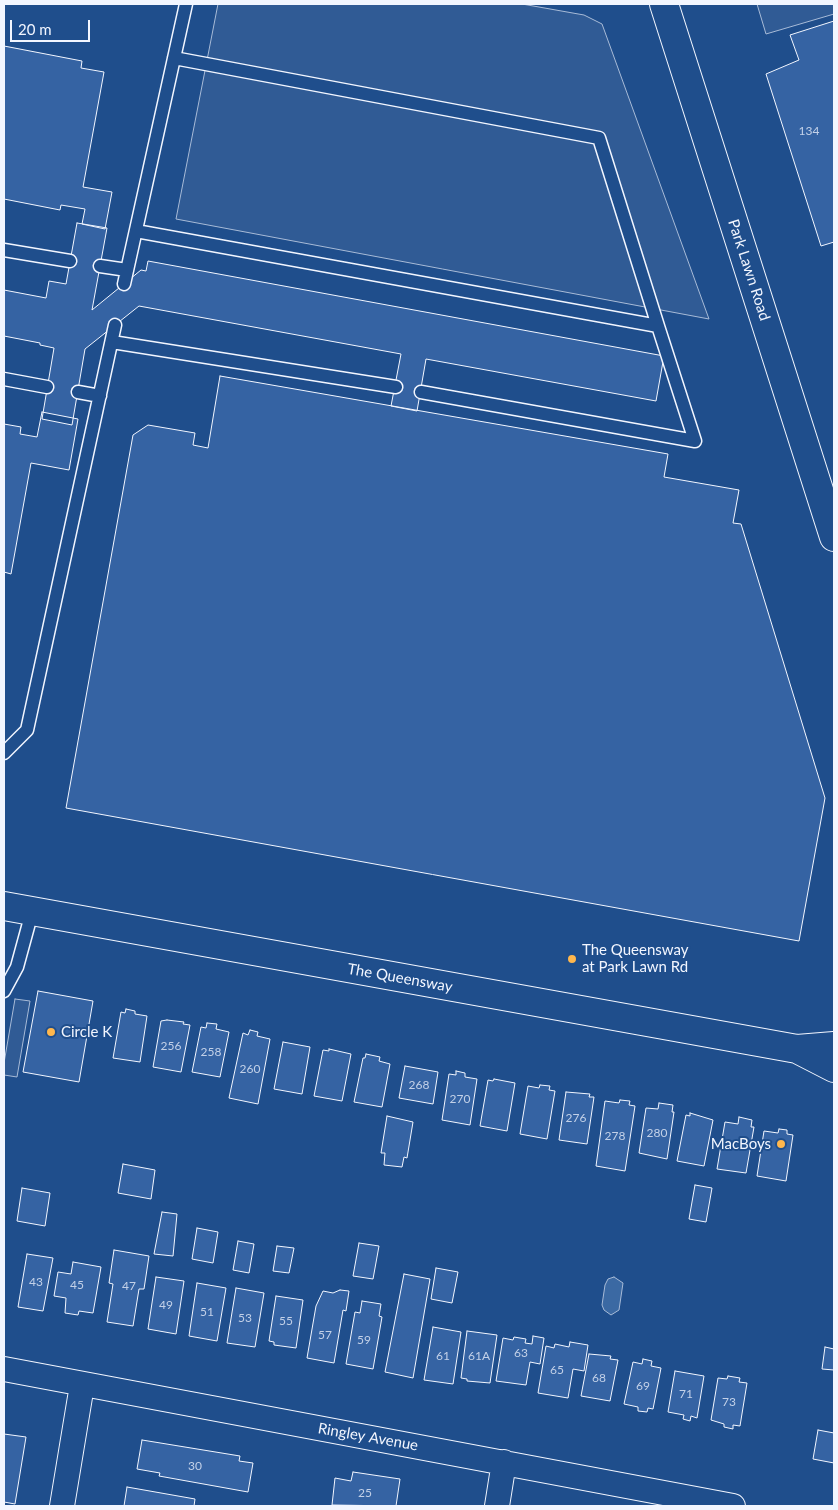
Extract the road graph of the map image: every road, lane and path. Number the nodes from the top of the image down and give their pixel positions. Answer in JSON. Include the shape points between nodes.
{"nodes":[{"id":1,"x":186,"y":4,"type":"edge"},
{"id":2,"x":664,"y":4,"type":"edge"},
{"id":3,"x":174,"y":58,"type":"junction"},
{"id":4,"x":136,"y":231,"type":"junction"},
{"id":5,"x":4,"y":250,"type":"edge"},
{"id":6,"x":70,"y":261,"type":"dead end"},
{"id":7,"x":100,"y":266,"type":"dead end"},
{"id":8,"x":128,"y":270,"type":"junction"},
{"id":9,"x":124,"y":284,"type":"dead end"},
{"id":10,"x":115,"y":325,"type":"dead end"},
{"id":11,"x":658,"y":326,"type":"junction"},
{"id":12,"x":112,"y":342,"type":"junction"},
{"id":13,"x":4,"y":379,"type":"edge"},
{"id":14,"x":47,"y":387,"type":"dead end"},
{"id":15,"x":396,"y":387,"type":"dead end"},
{"id":16,"x":78,"y":392,"type":"dead end"},
{"id":17,"x":421,"y":392,"type":"dead end"},
{"id":18,"x":100,"y":396,"type":"junction"},
{"id":19,"x":834,"y":537,"type":"edge"},
{"id":20,"x":4,"y":753,"type":"edge"},
{"id":21,"x":4,"y":906,"type":"edge"},
{"id":22,"x":32,"y":912,"type":"junction"},
{"id":23,"x":4,"y":991,"type":"edge"},
{"id":24,"x":834,"y":1046,"type":"edge"},
{"id":25,"x":797,"y":1049,"type":"junction"},
{"id":26,"x":834,"y":1068,"type":"edge"},
{"id":27,"x":4,"y":1369,"type":"edge"},
{"id":28,"x":82,"y":1385,"type":"junction"},
{"id":29,"x":504,"y":1462,"type":"junction"},
{"id":30,"x":62,"y":1506,"type":"edge"},
{"id":31,"x":497,"y":1506,"type":"edge"},
{"id":32,"x":733,"y":1506,"type":"edge"}],
"edges":[{"from":1,"to":3,"type":"lane"},
{"from":2,"to":19,"type":"main road","name":"Park Lawn Road"},
{"from":3,"to":4,"type":"lane"},
{"from":3,"to":11,"type":"lane","via":[[599,138]]},
{"from":4,"to":8,"type":"lane"},
{"from":4,"to":11,"type":"lane"},
{"from":5,"to":6,"type":"lane"},
{"from":7,"to":8,"type":"lane"},
{"from":8,"to":9,"type":"lane"},
{"from":10,"to":12,"type":"lane"},
{"from":11,"to":17,"type":"lane","via":[[695,441]]},
{"from":12,"to":15,"type":"lane"},
{"from":12,"to":18,"type":"lane"},
{"from":13,"to":14,"type":"lane"},
{"from":16,"to":18,"type":"lane"},
{"from":18,"to":20,"type":"lane","via":[[27,730]]},
{"from":21,"to":22,"type":"main road","name":"The Queensway"},
{"from":22,"to":23,"type":"lane","via":[[17,968]]},
{"from":22,"to":25,"type":"main road","name":"The Queensway"},
{"from":24,"to":25,"type":"main road","name":"The Queensway"},
{"from":25,"to":26,"type":"main road","name":"The Queensway"},
{"from":27,"to":28,"type":"street","name":"Ringley Avenue"},
{"from":28,"to":29,"type":"street","name":"Ringley Avenue"},
{"from":28,"to":30,"type":"street"},
{"from":29,"to":31,"type":"street"},
{"from":29,"to":32,"type":"street","name":"Ringley Avenue"}]}
